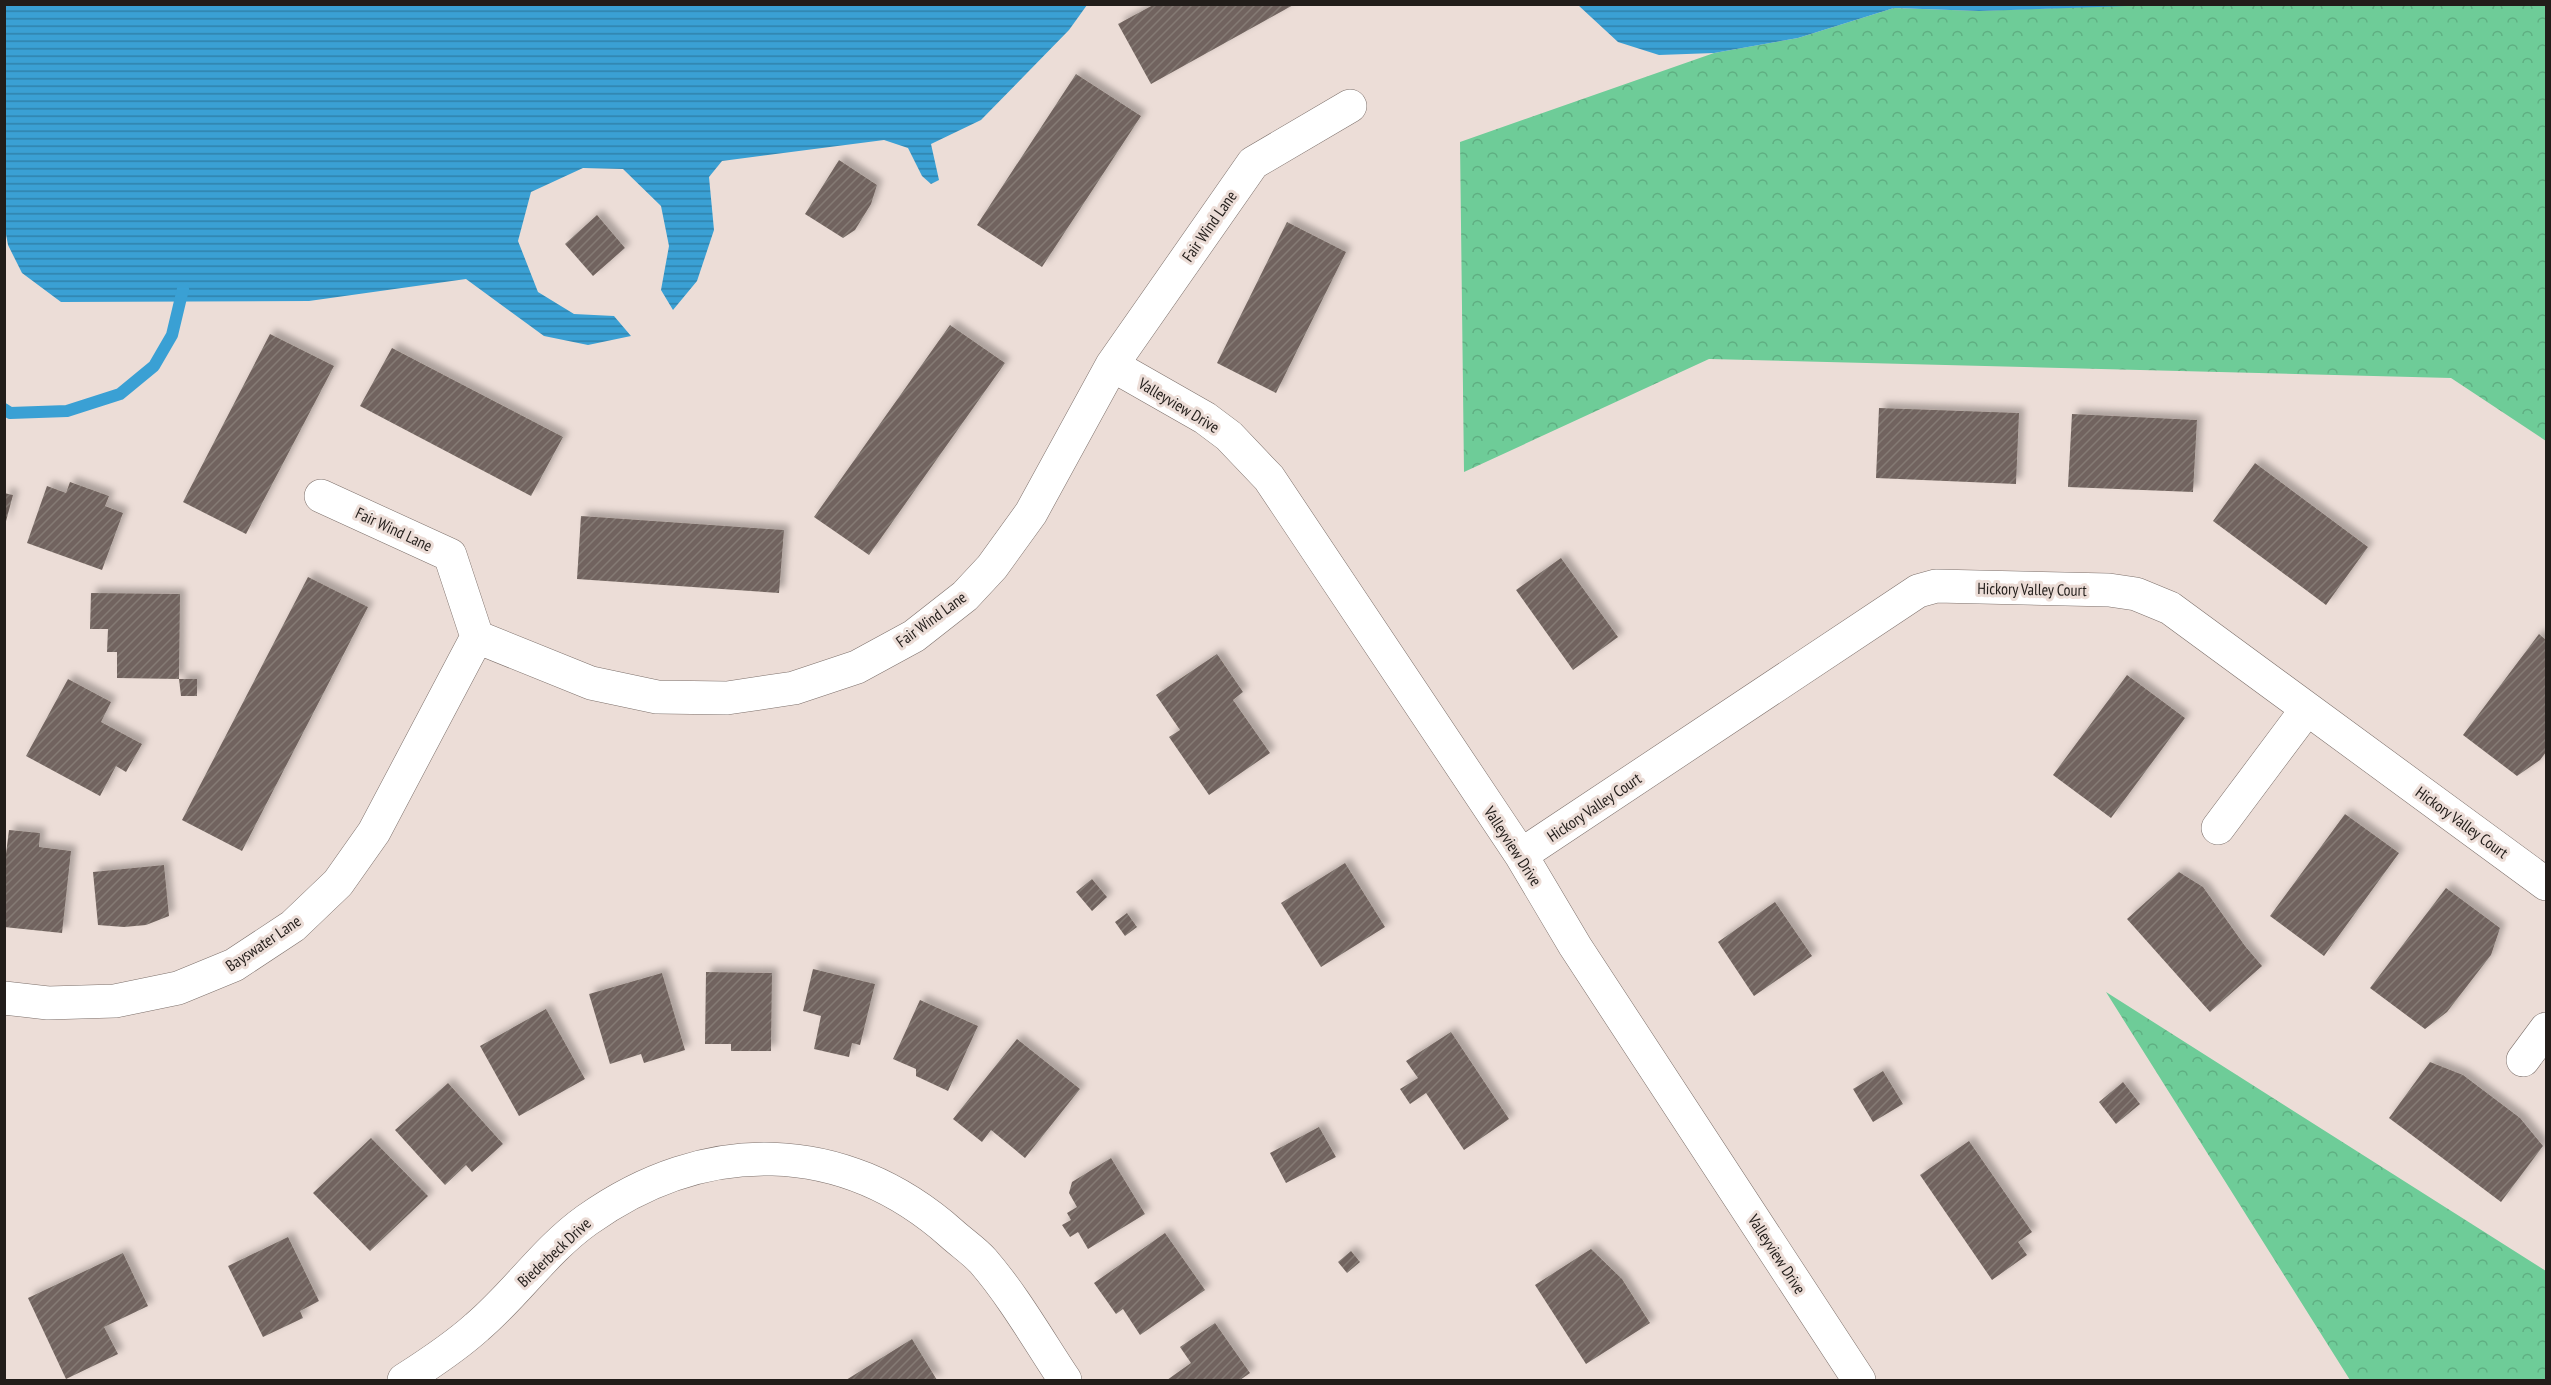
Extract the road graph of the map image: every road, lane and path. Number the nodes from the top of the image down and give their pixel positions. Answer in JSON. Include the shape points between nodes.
{"nodes":[{"id":1,"x":1350,"y":106,"type":"dead end"},
{"id":2,"x":1112,"y":365,"type":"junction"},
{"id":3,"x":321,"y":496,"type":"dead end"},
{"id":4,"x":477,"y":637,"type":"junction"},
{"id":5,"x":2307,"y":709,"type":"junction"},
{"id":6,"x":2218,"y":828,"type":"dead end"},
{"id":7,"x":1521,"y":855,"type":"junction"},
{"id":8,"x":2540,"y":879,"type":"edge"},
{"id":9,"x":4,"y":998,"type":"edge"},
{"id":10,"x":2547,"y":1029,"type":"edge"},
{"id":11,"x":2523,"y":1060,"type":"dead end"},
{"id":12,"x":404,"y":1380,"type":"edge"},
{"id":13,"x":1065,"y":1380,"type":"edge"},
{"id":14,"x":1859,"y":1380,"type":"edge"}],
"edges":[{"from":1,"to":2,"type":"street","name":"Fair Wind Lane","via":[[1254,163]]},
{"from":2,"to":4,"type":"street","name":"Fair Wind Lane","via":[[1031,513],[992,567],[965,596],[914,636],[857,667],[794,688],[727,698],[657,697],[591,683]]},
{"from":2,"to":7,"type":"street","name":"Valleyview Drive","via":[[1205,418],[1269,478]]},
{"from":3,"to":4,"type":"street","name":"Fair Wind Lane","via":[[450,555]]},
{"from":4,"to":9,"type":"street","name":"Bayswater Lane","via":[[374,832],[338,883],[293,926],[234,965],[178,988],[115,1001],[48,1003]]},
{"from":5,"to":6,"type":"street"},
{"from":5,"to":7,"type":"street","name":"Hickory Valley Court","via":[[2170,608],[2136,594],[1936,586],[1918,591]]},
{"from":5,"to":8,"type":"street","name":"Hickory Valley Court"},
{"from":7,"to":14,"type":"street","name":"Valleyview Drive","via":[[1575,946]]},
{"from":10,"to":11,"type":"street"},
{"from":12,"to":13,"type":"street","name":"Biederbeck Drive","via":[[478,1327],[586,1221],[637,1188],[703,1165],[769,1158],[833,1167],[855,1175],[889,1188],[936,1219],[982,1260]]}]}
